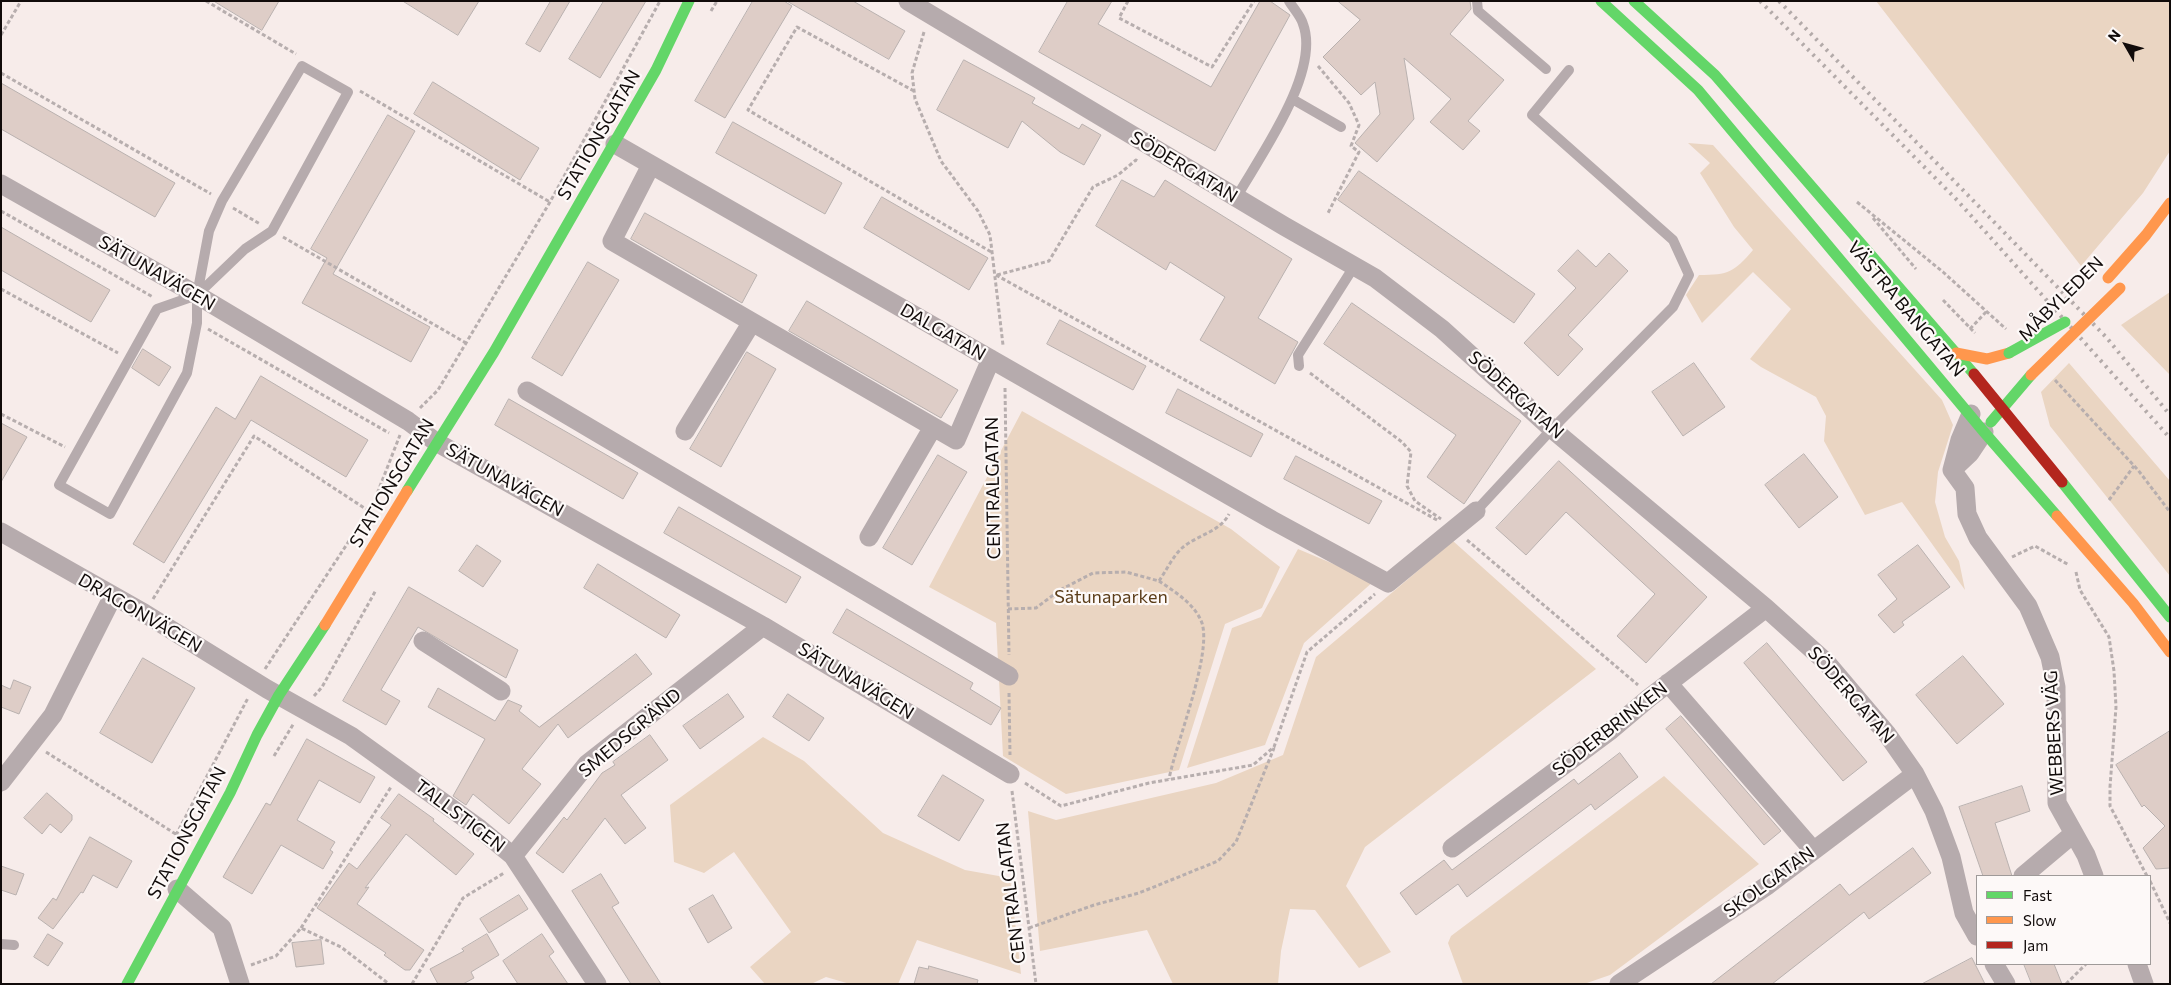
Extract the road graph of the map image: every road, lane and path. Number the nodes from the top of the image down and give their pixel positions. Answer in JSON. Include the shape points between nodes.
{"nodes":[{"id":1,"x":21,"y":1,"type":"edge"},
{"id":2,"x":206,"y":1,"type":"edge"},
{"id":3,"x":689,"y":1,"type":"edge"},
{"id":4,"x":908,"y":1,"type":"edge"},
{"id":5,"x":1128,"y":1,"type":"edge"},
{"id":6,"x":1254,"y":1,"type":"edge"},
{"id":7,"x":1289,"y":1,"type":"edge"},
{"id":8,"x":1478,"y":1,"type":"edge"},
{"id":9,"x":1601,"y":1,"type":"edge"},
{"id":10,"x":1634,"y":1,"type":"edge"},
{"id":11,"x":929,"y":14,"type":"junction"},
{"id":12,"x":1,"y":35,"type":"edge"},
{"id":13,"x":304,"y":58,"type":"dead end"},
{"id":14,"x":1546,"y":69,"type":"dead end"},
{"id":15,"x":1569,"y":70,"type":"dead end"},
{"id":16,"x":354,"y":88,"type":"dead end"},
{"id":17,"x":914,"y":92,"type":"junction"},
{"id":18,"x":1294,"y":100,"type":"junction"},
{"id":19,"x":1342,"y":127,"type":"dead end"},
{"id":20,"x":615,"y":144,"type":"junction"},
{"id":21,"x":1140,"y":163,"type":"dead end"},
{"id":22,"x":651,"y":164,"type":"junction"},
{"id":23,"x":1,"y":184,"type":"edge"},
{"id":24,"x":1236,"y":198,"type":"junction"},
{"id":25,"x":550,"y":202,"type":"dead end"},
{"id":26,"x":2170,"y":203,"type":"edge"},
{"id":27,"x":1868,"y":212,"type":"dead end"},
{"id":28,"x":993,"y":253,"type":"junction"},
{"id":29,"x":1355,"y":265,"type":"junction"},
{"id":30,"x":1917,"y":271,"type":"dead end"},
{"id":31,"x":996,"y":275,"type":"junction"},
{"id":32,"x":2105,"y":282,"type":"dead end"},
{"id":33,"x":2123,"y":285,"type":"dead end"},
{"id":34,"x":1,"y":289,"type":"edge"},
{"id":35,"x":1936,"y":293,"type":"dead end"},
{"id":36,"x":197,"y":295,"type":"junction"},
{"id":37,"x":1986,"y":312,"type":"dead end"},
{"id":38,"x":752,"y":322,"type":"junction"},
{"id":39,"x":1970,"y":329,"type":"junction"},
{"id":40,"x":1978,"y":335,"type":"dead end"},
{"id":41,"x":2033,"y":353,"type":"dead end"},
{"id":42,"x":1956,"y":354,"type":"junction"},
{"id":43,"x":130,"y":359,"type":"junction"},
{"id":44,"x":998,"y":363,"type":"junction"},
{"id":45,"x":1300,"y":366,"type":"joint"},
{"id":46,"x":2058,"y":383,"type":"dead end"},
{"id":47,"x":527,"y":391,"type":"dead end"},
{"id":48,"x":1984,"y":400,"type":"junction"},
{"id":49,"x":2002,"y":407,"type":"junction"},
{"id":50,"x":1,"y":414,"type":"edge"},
{"id":51,"x":933,"y":427,"type":"junction"},
{"id":52,"x":1552,"y":429,"type":"junction"},
{"id":53,"x":685,"y":430,"type":"dead end"},
{"id":54,"x":1984,"y":432,"type":"junction"},
{"id":55,"x":436,"y":442,"type":"junction"},
{"id":56,"x":77,"y":453,"type":"junction"},
{"id":57,"x":2134,"y":466,"type":"junction"},
{"id":58,"x":1952,"y":470,"type":"junction"},
{"id":59,"x":1237,"y":500,"type":"junction"},
{"id":60,"x":2109,"y":500,"type":"dead end"},
{"id":61,"x":1476,"y":510,"type":"joint"},
{"id":62,"x":369,"y":511,"type":"dead end"},
{"id":63,"x":2170,"y":512,"type":"edge"},
{"id":64,"x":1453,"y":529,"type":"junction"},
{"id":65,"x":1,"y":532,"type":"edge"},
{"id":66,"x":868,"y":537,"type":"dead end"},
{"id":67,"x":2000,"y":569,"type":"junction"},
{"id":68,"x":1159,"y":581,"type":"junction"},
{"id":69,"x":1388,"y":582,"type":"junction"},
{"id":70,"x":113,"y":596,"type":"junction"},
{"id":71,"x":1766,"y":608,"type":"junction"},
{"id":72,"x":1008,"y":609,"type":"junction"},
{"id":73,"x":144,"y":613,"type":"junction"},
{"id":74,"x":2170,"y":617,"type":"edge"},
{"id":75,"x":763,"y":626,"type":"junction"},
{"id":76,"x":423,"y":641,"type":"dead end"},
{"id":77,"x":2170,"y":652,"type":"edge"},
{"id":78,"x":1009,"y":676,"type":"junction"},
{"id":79,"x":1668,"y":683,"type":"junction"},
{"id":80,"x":501,"y":691,"type":"dead end"},
{"id":81,"x":279,"y":695,"type":"junction"},
{"id":82,"x":1649,"y":698,"type":"junction"},
{"id":83,"x":33,"y":743,"type":"junction"},
{"id":84,"x":1274,"y":747,"type":"junction"},
{"id":85,"x":401,"y":772,"type":"junction"},
{"id":86,"x":5,"y":773,"type":"edge"},
{"id":87,"x":1010,"y":774,"type":"junction"},
{"id":88,"x":1915,"y":774,"type":"junction"},
{"id":89,"x":1168,"y":780,"type":"junction"},
{"id":90,"x":2074,"y":834,"type":"junction"},
{"id":91,"x":201,"y":848,"type":"junction"},
{"id":92,"x":1452,"y":848,"type":"dead end"},
{"id":93,"x":1813,"y":850,"type":"junction"},
{"id":94,"x":515,"y":860,"type":"junction"},
{"id":95,"x":2024,"y":875,"type":"edge"},
{"id":96,"x":2094,"y":875,"type":"edge"},
{"id":97,"x":2146,"y":875,"type":"edge"},
{"id":98,"x":2151,"y":883,"type":"edge"},
{"id":99,"x":177,"y":889,"type":"junction"},
{"id":100,"x":2170,"y":923,"type":"edge"},
{"id":101,"x":301,"y":928,"type":"junction"},
{"id":102,"x":1029,"y":928,"type":"junction"},
{"id":103,"x":1976,"y":934,"type":"edge"},
{"id":104,"x":1,"y":944,"type":"edge"},
{"id":105,"x":14,"y":945,"type":"dead end"},
{"id":106,"x":1995,"y":965,"type":"edge"},
{"id":107,"x":2085,"y":965,"type":"edge"},
{"id":108,"x":2137,"y":965,"type":"edge"},
{"id":109,"x":238,"y":977,"type":"edge"},
{"id":110,"x":127,"y":984,"type":"edge"},
{"id":111,"x":389,"y":984,"type":"edge"},
{"id":112,"x":412,"y":984,"type":"edge"},
{"id":113,"x":597,"y":984,"type":"edge"},
{"id":114,"x":1036,"y":984,"type":"edge"},
{"id":115,"x":1619,"y":984,"type":"edge"},
{"id":116,"x":2006,"y":984,"type":"edge"},
{"id":117,"x":2066,"y":984,"type":"edge"},
{"id":118,"x":2144,"y":984,"type":"edge"}],
"edges":[{"from":1,"to":12,"type":"path"},
{"from":2,"to":13,"type":"path"},
{"from":3,"to":20,"type":"street","name":"STATIONSGATAN"},
{"from":4,"to":11,"type":"street","name":"SÖDERGATAN"},
{"from":5,"to":6,"type":"path","via":[[1119,18],[1212,68]]},
{"from":7,"to":18,"type":"lane","via":[[1304,24],[1307,54]]},
{"from":8,"to":14,"type":"lane","via":[[1478,11]]},
{"from":9,"to":48,"type":"street","name":"VÄSTRA BANGATAN","via":[[1698,90]]},
{"from":10,"to":42,"type":"street","name":"VÄSTRA BANGATAN","via":[[1715,75]]},
{"from":11,"to":17,"type":"path","name":"CENTRALGATAN","via":[[912,73]]},
{"from":11,"to":24,"type":"street","name":"SÖDERGATAN"},
{"from":15,"to":52,"type":"lane","via":[[1532,115],[1673,240],[1689,274],[1673,307]]},
{"from":16,"to":25,"type":"path"},
{"from":17,"to":28,"type":"path","name":"CENTRALGATAN","via":[[941,160],[978,211],[990,235]]},
{"from":17,"to":28,"type":"path","via":[[797,27],[748,110]]},
{"from":18,"to":19,"type":"lane"},
{"from":18,"to":24,"type":"lane"},
{"from":20,"to":22,"type":"street","name":"DALGATAN"},
{"from":20,"to":55,"type":"street","name":"STATIONSGATAN","via":[[494,352]]},
{"from":21,"to":31,"type":"path","via":[[1136,160],[1118,175],[1093,187],[1048,261]]},
{"from":22,"to":38,"type":"street","via":[[612,241]]},
{"from":22,"to":44,"type":"street","name":"DALGATAN"},
{"from":23,"to":36,"type":"street","name":"SÄTUNAVÄGEN"},
{"from":24,"to":29,"type":"street","name":"SÖDERGATAN"},
{"from":26,"to":32,"type":"street","name":"MÅBYLEDEN"},
{"from":27,"to":30,"type":"path"},
{"from":28,"to":31,"type":"path","name":"CENTRALGATAN"},
{"from":29,"to":45,"type":"lane","via":[[1298,356]]},
{"from":29,"to":52,"type":"street","name":"SÖDERGATAN","via":[[1442,329]]},
{"from":31,"to":44,"type":"path","name":"CENTRALGATAN"},
{"from":31,"to":64,"type":"path"},
{"from":33,"to":49,"type":"street","name":"MÅBYLEDEN","bridge":true},
{"from":34,"to":43,"type":"path"},
{"from":35,"to":39,"type":"path"},
{"from":36,"to":36,"type":"lane","via":[[209,231],[222,201],[302,66],[348,92],[272,231],[245,249]]},
{"from":36,"to":43,"type":"lane","via":[[157,309]]},
{"from":36,"to":55,"type":"street","name":"SÄTUNAVÄGEN","via":[[408,421]]},
{"from":36,"to":56,"type":"lane","via":[[197,323],[187,374],[110,514],[59,485]]},
{"from":37,"to":39,"type":"path"},
{"from":38,"to":51,"type":"street"},
{"from":38,"to":53,"type":"street"},
{"from":39,"to":40,"type":"path"},
{"from":41,"to":42,"type":"street","name":"MÅBYLEDEN","bridge":true,"via":[[2068,319],[2028,345],[1987,359]]},
{"from":42,"to":48,"type":"street","name":"VÄSTRA BANGATAN"},
{"from":43,"to":56,"type":"lane"},
{"from":44,"to":51,"type":"street","via":[[956,440]]},
{"from":44,"to":59,"type":"street","name":"DALGATAN"},
{"from":44,"to":72,"type":"path","name":"CENTRALGATAN"},
{"from":45,"to":64,"type":"path","via":[[1402,442],[1410,452],[1406,486],[1415,501]]},
{"from":46,"to":57,"type":"path"},
{"from":47,"to":78,"type":"street"},
{"from":48,"to":49,"type":"street","name":"VÄSTRA BANGATAN"},
{"from":48,"to":54,"type":"street","name":"VÄSTRA BANGATAN"},
{"from":48,"to":58,"type":"street","via":[[1960,440]]},
{"from":49,"to":54,"type":"street","name":"MÅBYLEDEN"},
{"from":49,"to":74,"type":"street","name":"VÄSTRA BANGATAN"},
{"from":50,"to":56,"type":"path"},
{"from":51,"to":66,"type":"street"},
{"from":52,"to":61,"type":"lane"},
{"from":52,"to":71,"type":"street","name":"SÖDERGATAN"},
{"from":54,"to":58,"type":"street","via":[[1970,453]]},
{"from":54,"to":77,"type":"street","name":"VÄSTRA BANGATAN","via":[[2133,603]]},
{"from":55,"to":75,"type":"street","name":"SÄTUNAVÄGEN"},
{"from":55,"to":81,"type":"street","name":"STATIONSGATAN","via":[[362,567]]},
{"from":57,"to":60,"type":"path"},
{"from":57,"to":63,"type":"path"},
{"from":58,"to":67,"type":"street","name":"WEBBERS VÄG","via":[[1965,488],[1967,514],[1978,538]]},
{"from":59,"to":68,"type":"path","via":[[1224,524],[1181,549]]},
{"from":59,"to":69,"type":"street","name":"DALGATAN"},
{"from":61,"to":64,"type":"street"},
{"from":62,"to":73,"type":"path","via":[[254,436]]},
{"from":64,"to":69,"type":"street"},
{"from":64,"to":82,"type":"path","via":[[1571,626],[1639,685]]},
{"from":65,"to":70,"type":"street","name":"DRAGONVÄGEN"},
{"from":67,"to":90,"type":"street","name":"WEBBERS VÄG","via":[[2028,606],[2050,657],[2056,686],[2057,803]]},
{"from":67,"to":97,"type":"path","via":[[2013,556],[2035,546],[2076,568],[2080,590],[2109,637],[2114,671],[2116,707],[2110,806]]},
{"from":68,"to":72,"type":"path","via":[[1126,572],[1093,574],[1060,590],[1036,608]]},
{"from":68,"to":89,"type":"path","via":[[1187,601],[1202,623],[1204,647]]},
{"from":69,"to":84,"type":"path","via":[[1307,652]]},
{"from":70,"to":73,"type":"street","name":"DRAGONVÄGEN"},
{"from":70,"to":83,"type":"street","via":[[72,680]]},
{"from":71,"to":79,"type":"street","name":"SÖDERBRINKEN"},
{"from":71,"to":88,"type":"street","name":"SÖDERGATAN","via":[[1826,662],[1887,734]]},
{"from":72,"to":78,"type":"path","name":"CENTRALGATAN"},
{"from":73,"to":81,"type":"street","name":"DRAGONVÄGEN"},
{"from":75,"to":87,"type":"street","name":"SÄTUNAVÄGEN"},
{"from":75,"to":94,"type":"street","name":"SMEDSGRÄND","via":[[587,764]]},
{"from":76,"to":80,"type":"street"},
{"from":78,"to":87,"type":"path","name":"CENTRALGATAN"},
{"from":79,"to":82,"type":"street","name":"SÖDERBRINKEN"},
{"from":79,"to":93,"type":"street"},
{"from":81,"to":85,"type":"street","name":"TALLSTIGEN","via":[[351,736]]},
{"from":81,"to":91,"type":"street","name":"STATIONSGATAN"},
{"from":82,"to":92,"type":"street","name":"SÖDERBRINKEN"},
{"from":83,"to":86,"type":"street"},
{"from":83,"to":91,"type":"path"},
{"from":84,"to":89,"type":"path","via":[[1253,765]]},
{"from":84,"to":102,"type":"path","via":[[1236,842],[1218,861],[1139,894],[1094,905]]},
{"from":85,"to":94,"type":"street","name":"TALLSTIGEN","via":[[480,829]]},
{"from":85,"to":101,"type":"path"},
{"from":87,"to":89,"type":"path","via":[[1061,806]]},
{"from":87,"to":102,"type":"path","name":"CENTRALGATAN"},
{"from":88,"to":93,"type":"street","name":"SKOLGATAN"},
{"from":88,"to":103,"type":"street","name":"SÖDERGATAN","via":[[1934,811],[1951,857],[1964,913]]},
{"from":90,"to":95,"type":"street"},
{"from":90,"to":96,"type":"street","name":"WEBBERS VÄG"},
{"from":91,"to":99,"type":"street","name":"STATIONSGATAN"},
{"from":93,"to":115,"type":"street","name":"SKOLGATAN","via":[[1768,885]]},
{"from":94,"to":112,"type":"path","via":[[463,898]]},
{"from":94,"to":113,"type":"street","name":"TALLSTIGEN"},
{"from":98,"to":100,"type":"path"},
{"from":99,"to":109,"type":"street","via":[[222,928]]},
{"from":99,"to":110,"type":"street","name":"STATIONSGATAN"},
{"from":101,"to":109,"type":"path","via":[[276,956]]},
{"from":101,"to":111,"type":"path","via":[[341,947]]},
{"from":102,"to":114,"type":"path","name":"CENTRALGATAN"},
{"from":104,"to":105,"type":"lane"},
{"from":106,"to":116,"type":"street"},
{"from":107,"to":117,"type":"path"},
{"from":108,"to":118,"type":"street"}]}
